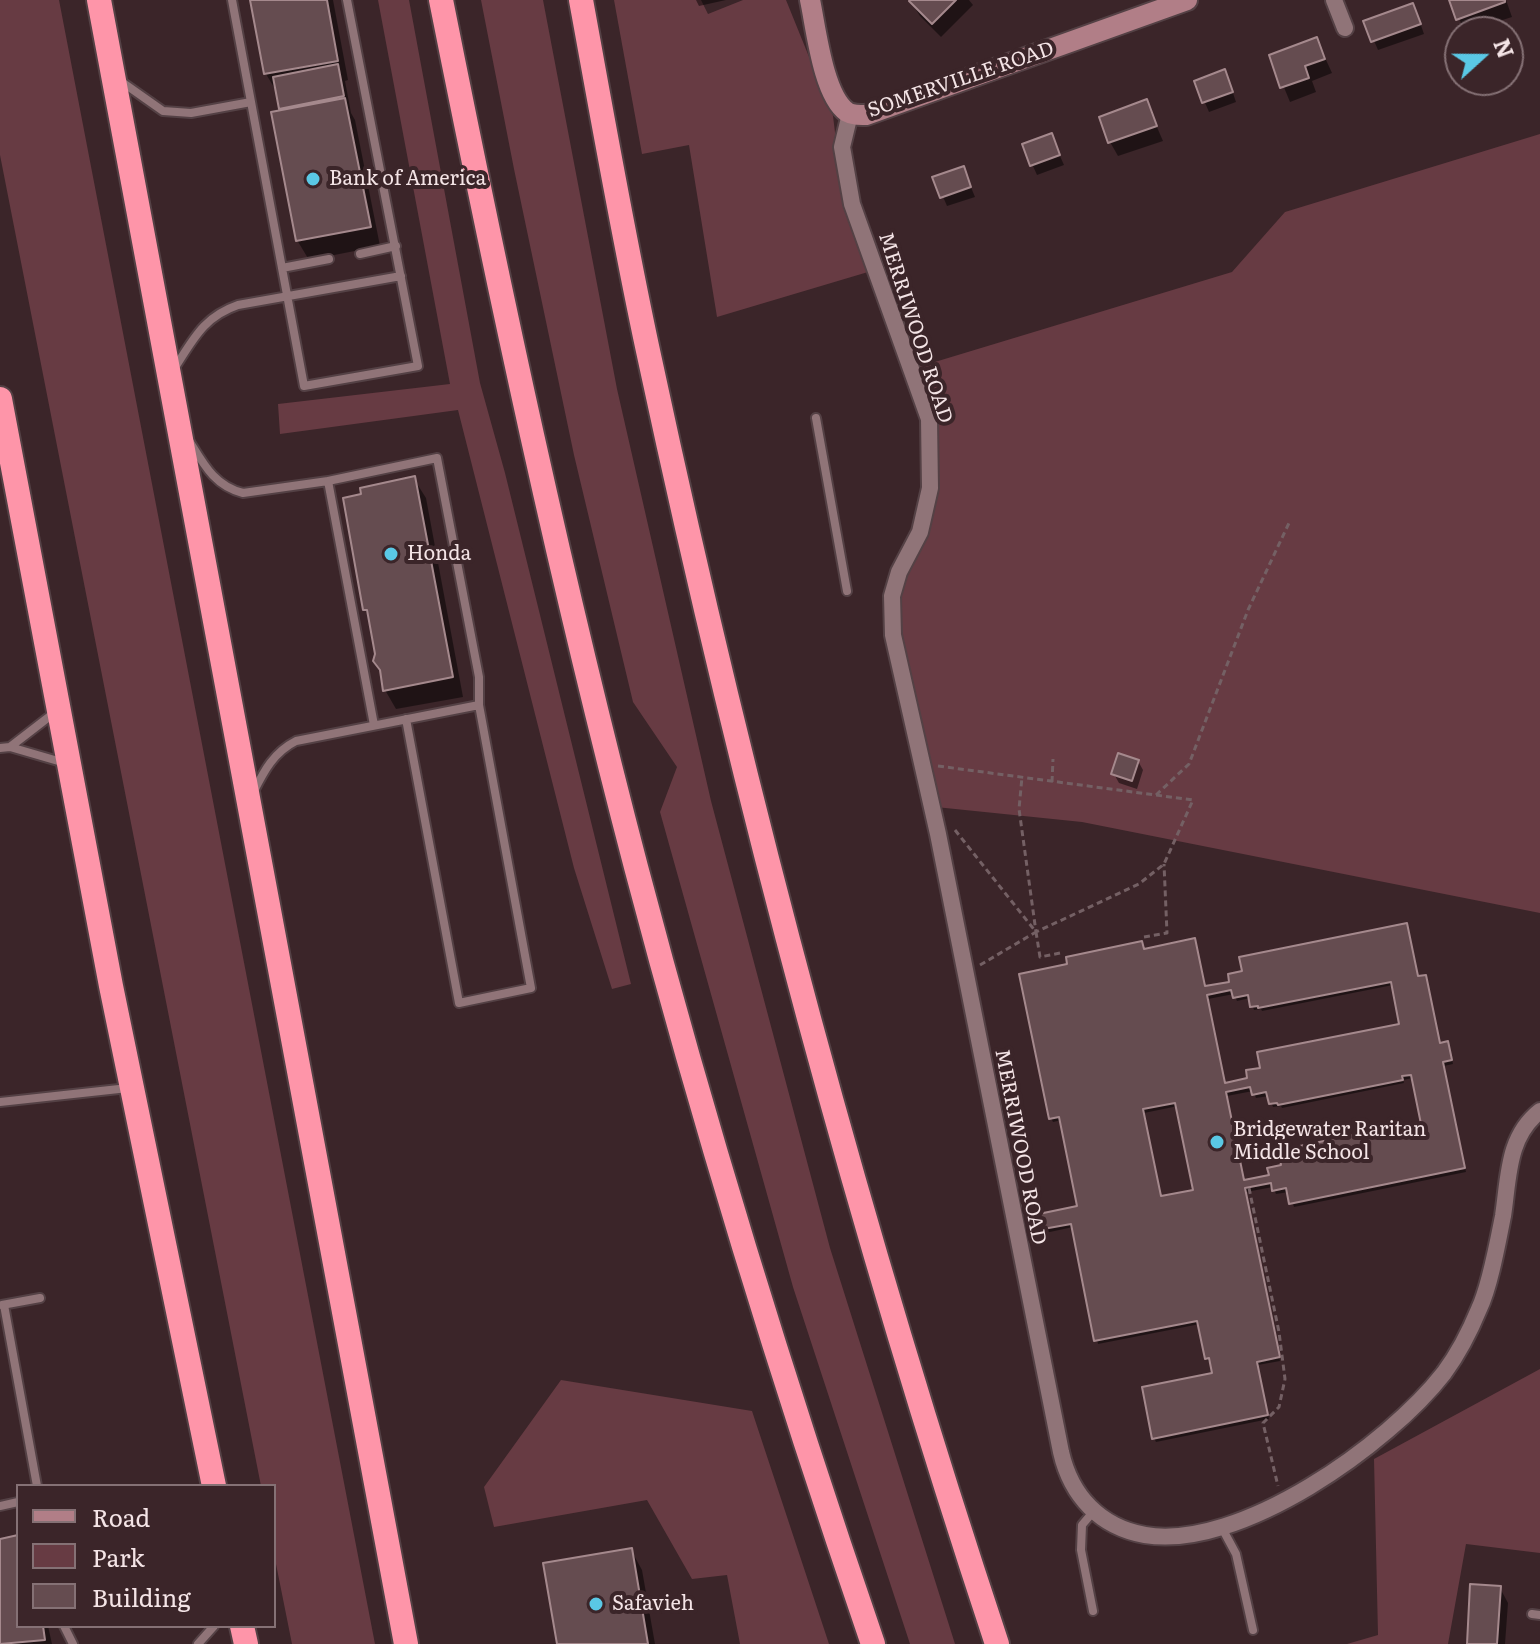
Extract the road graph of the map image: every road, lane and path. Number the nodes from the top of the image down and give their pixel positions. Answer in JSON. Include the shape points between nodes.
{"nodes":[{"id":1,"x":99,"y":0,"type":"edge"},
{"id":2,"x":232,"y":0,"type":"edge"},
{"id":3,"x":347,"y":0,"type":"edge"},
{"id":4,"x":441,"y":0,"type":"edge"},
{"id":5,"x":581,"y":0,"type":"edge"},
{"id":6,"x":810,"y":0,"type":"edge"},
{"id":7,"x":1187,"y":0,"type":"edge"},
{"id":8,"x":1334,"y":0,"type":"edge"},
{"id":9,"x":1345,"y":28,"type":"dead end"},
{"id":10,"x":112,"y":74,"type":"junction"},
{"id":11,"x":251,"y":102,"type":"junction"},
{"id":12,"x":850,"y":114,"type":"junction"},
{"id":13,"x":396,"y":246,"type":"junction"},
{"id":14,"x":360,"y":254,"type":"dead end"},
{"id":15,"x":329,"y":259,"type":"dead end"},
{"id":16,"x":282,"y":268,"type":"junction"},
{"id":17,"x":401,"y":276,"type":"junction"},
{"id":18,"x":287,"y":296,"type":"junction"},
{"id":19,"x":168,"y":378,"type":"junction"},
{"id":20,"x":0,"y":399,"type":"edge"},
{"id":21,"x":816,"y":418,"type":"dead end"},
{"id":22,"x":177,"y":421,"type":"junction"},
{"id":23,"x":328,"y":481,"type":"junction"},
{"id":24,"x":1289,"y":523,"type":"dead end"},
{"id":25,"x":847,"y":591,"type":"dead end"},
{"id":26,"x":479,"y":705,"type":"junction"},
{"id":27,"x":60,"y":708,"type":"junction"},
{"id":28,"x":406,"y":719,"type":"junction"},
{"id":29,"x":374,"y":725,"type":"junction"},
{"id":30,"x":10,"y":747,"type":"junction"},
{"id":31,"x":0,"y":748,"type":"edge"},
{"id":32,"x":1053,"y":759,"type":"dead end"},
{"id":33,"x":71,"y":764,"type":"junction"},
{"id":34,"x":922,"y":764,"type":"junction"},
{"id":35,"x":1022,"y":777,"type":"junction"},
{"id":36,"x":1052,"y":782,"type":"junction"},
{"id":37,"x":1156,"y":795,"type":"junction"},
{"id":38,"x":248,"y":803,"type":"junction"},
{"id":39,"x":951,"y":836,"type":"dead end"},
{"id":40,"x":1164,"y":864,"type":"junction"},
{"id":41,"x":1036,"y":932,"type":"junction"},
{"id":42,"x":1144,"y":937,"type":"dead end"},
{"id":43,"x":1060,"y":953,"type":"dead end"},
{"id":44,"x":978,"y":966,"type":"dead end"},
{"id":45,"x":133,"y":1087,"type":"junction"},
{"id":46,"x":0,"y":1102,"type":"edge"},
{"id":47,"x":1540,"y":1111,"type":"edge"},
{"id":48,"x":1249,"y":1188,"type":"dead end"},
{"id":49,"x":40,"y":1298,"type":"dead end"},
{"id":50,"x":2,"y":1305,"type":"edge"},
{"id":51,"x":37,"y":1484,"type":"edge"},
{"id":52,"x":214,"y":1484,"type":"edge"},
{"id":53,"x":1268,"y":1492,"type":"dead end"},
{"id":54,"x":1093,"y":1512,"type":"junction"},
{"id":55,"x":1221,"y":1527,"type":"junction"},
{"id":56,"x":1093,"y":1611,"type":"dead end"},
{"id":57,"x":212,"y":1628,"type":"edge"},
{"id":58,"x":1253,"y":1630,"type":"dead end"},
{"id":59,"x":198,"y":1644,"type":"edge"},
{"id":60,"x":406,"y":1644,"type":"edge"},
{"id":61,"x":873,"y":1644,"type":"edge"},
{"id":62,"x":997,"y":1644,"type":"edge"}],
"edges":[{"from":1,"to":10,"type":"highway"},
{"from":2,"to":11,"type":"lane"},
{"from":3,"to":13,"type":"lane"},
{"from":4,"to":61,"type":"highway","via":[[575,626],[635,865],[802,1438]]},
{"from":5,"to":62,"type":"highway","via":[[648,355],[759,825],[866,1226]]},
{"from":6,"to":12,"type":"street","name":"SOMERVILLE ROAD","via":[[827,79]]},
{"from":7,"to":12,"type":"street","name":"SOMERVILLE ROAD","via":[[866,115]]},
{"from":8,"to":9,"type":"street"},
{"from":10,"to":11,"type":"lane","via":[[163,111],[191,113]]},
{"from":10,"to":19,"type":"highway"},
{"from":11,"to":16,"type":"lane"},
{"from":12,"to":34,"type":"street","name":"MERRIWOOD ROAD","via":[[842,147],[852,204],[929,419],[930,488],[920,532],[892,596],[893,635]]},
{"from":13,"to":14,"type":"lane"},
{"from":13,"to":17,"type":"lane"},
{"from":15,"to":16,"type":"lane"},
{"from":16,"to":18,"type":"lane"},
{"from":17,"to":18,"type":"lane"},
{"from":17,"to":18,"type":"lane","via":[[418,366],[304,386]]},
{"from":18,"to":19,"type":"lane","via":[[238,305],[214,316]]},
{"from":19,"to":22,"type":"highway"},
{"from":20,"to":27,"type":"highway"},
{"from":21,"to":25,"type":"lane"},
{"from":22,"to":23,"type":"lane","via":[[209,473],[230,490],[243,493]]},
{"from":22,"to":38,"type":"highway"},
{"from":23,"to":26,"type":"lane","via":[[437,458],[479,677]]},
{"from":23,"to":29,"type":"lane"},
{"from":24,"to":37,"type":"path","via":[[1248,610],[1189,764]]},
{"from":26,"to":28,"type":"lane"},
{"from":26,"to":28,"type":"lane","via":[[531,988],[459,1003]]},
{"from":27,"to":30,"type":"lane"},
{"from":27,"to":33,"type":"highway"},
{"from":28,"to":29,"type":"lane"},
{"from":29,"to":38,"type":"lane","via":[[286,746],[266,767]]},
{"from":30,"to":31,"type":"lane"},
{"from":30,"to":33,"type":"lane"},
{"from":32,"to":36,"type":"path"},
{"from":33,"to":45,"type":"highway"},
{"from":34,"to":35,"type":"path"},
{"from":34,"to":54,"type":"street","name":"MERRIWOOD ROAD","via":[[1065,1472]]},
{"from":35,"to":36,"type":"path"},
{"from":35,"to":41,"type":"path","via":[[1019,809]]},
{"from":36,"to":37,"type":"path"},
{"from":37,"to":40,"type":"path","via":[[1193,800]]},
{"from":38,"to":60,"type":"highway"},
{"from":39,"to":41,"type":"path","via":[[948,822]]},
{"from":40,"to":41,"type":"path","via":[[1139,884]]},
{"from":40,"to":42,"type":"path","via":[[1167,933]]},
{"from":41,"to":43,"type":"path","via":[[1040,957]]},
{"from":41,"to":44,"type":"path"},
{"from":45,"to":46,"type":"lane"},
{"from":45,"to":52,"type":"highway"},
{"from":47,"to":55,"type":"street","name":"MERRIWOOD ROAD","via":[[1517,1138],[1480,1307],[1442,1375],[1361,1452],[1282,1502]]},
{"from":48,"to":53,"type":"path","via":[[1285,1379],[1279,1407],[1263,1423],[1278,1486]]},
{"from":49,"to":50,"type":"lane"},
{"from":50,"to":51,"type":"lane"},
{"from":54,"to":55,"type":"street","name":"MERRIWOOD ROAD","via":[[1127,1531],[1149,1535]]},
{"from":54,"to":56,"type":"lane","via":[[1082,1525],[1081,1550]]},
{"from":55,"to":58,"type":"lane","via":[[1236,1554]]},
{"from":57,"to":59,"type":"lane"}]}
